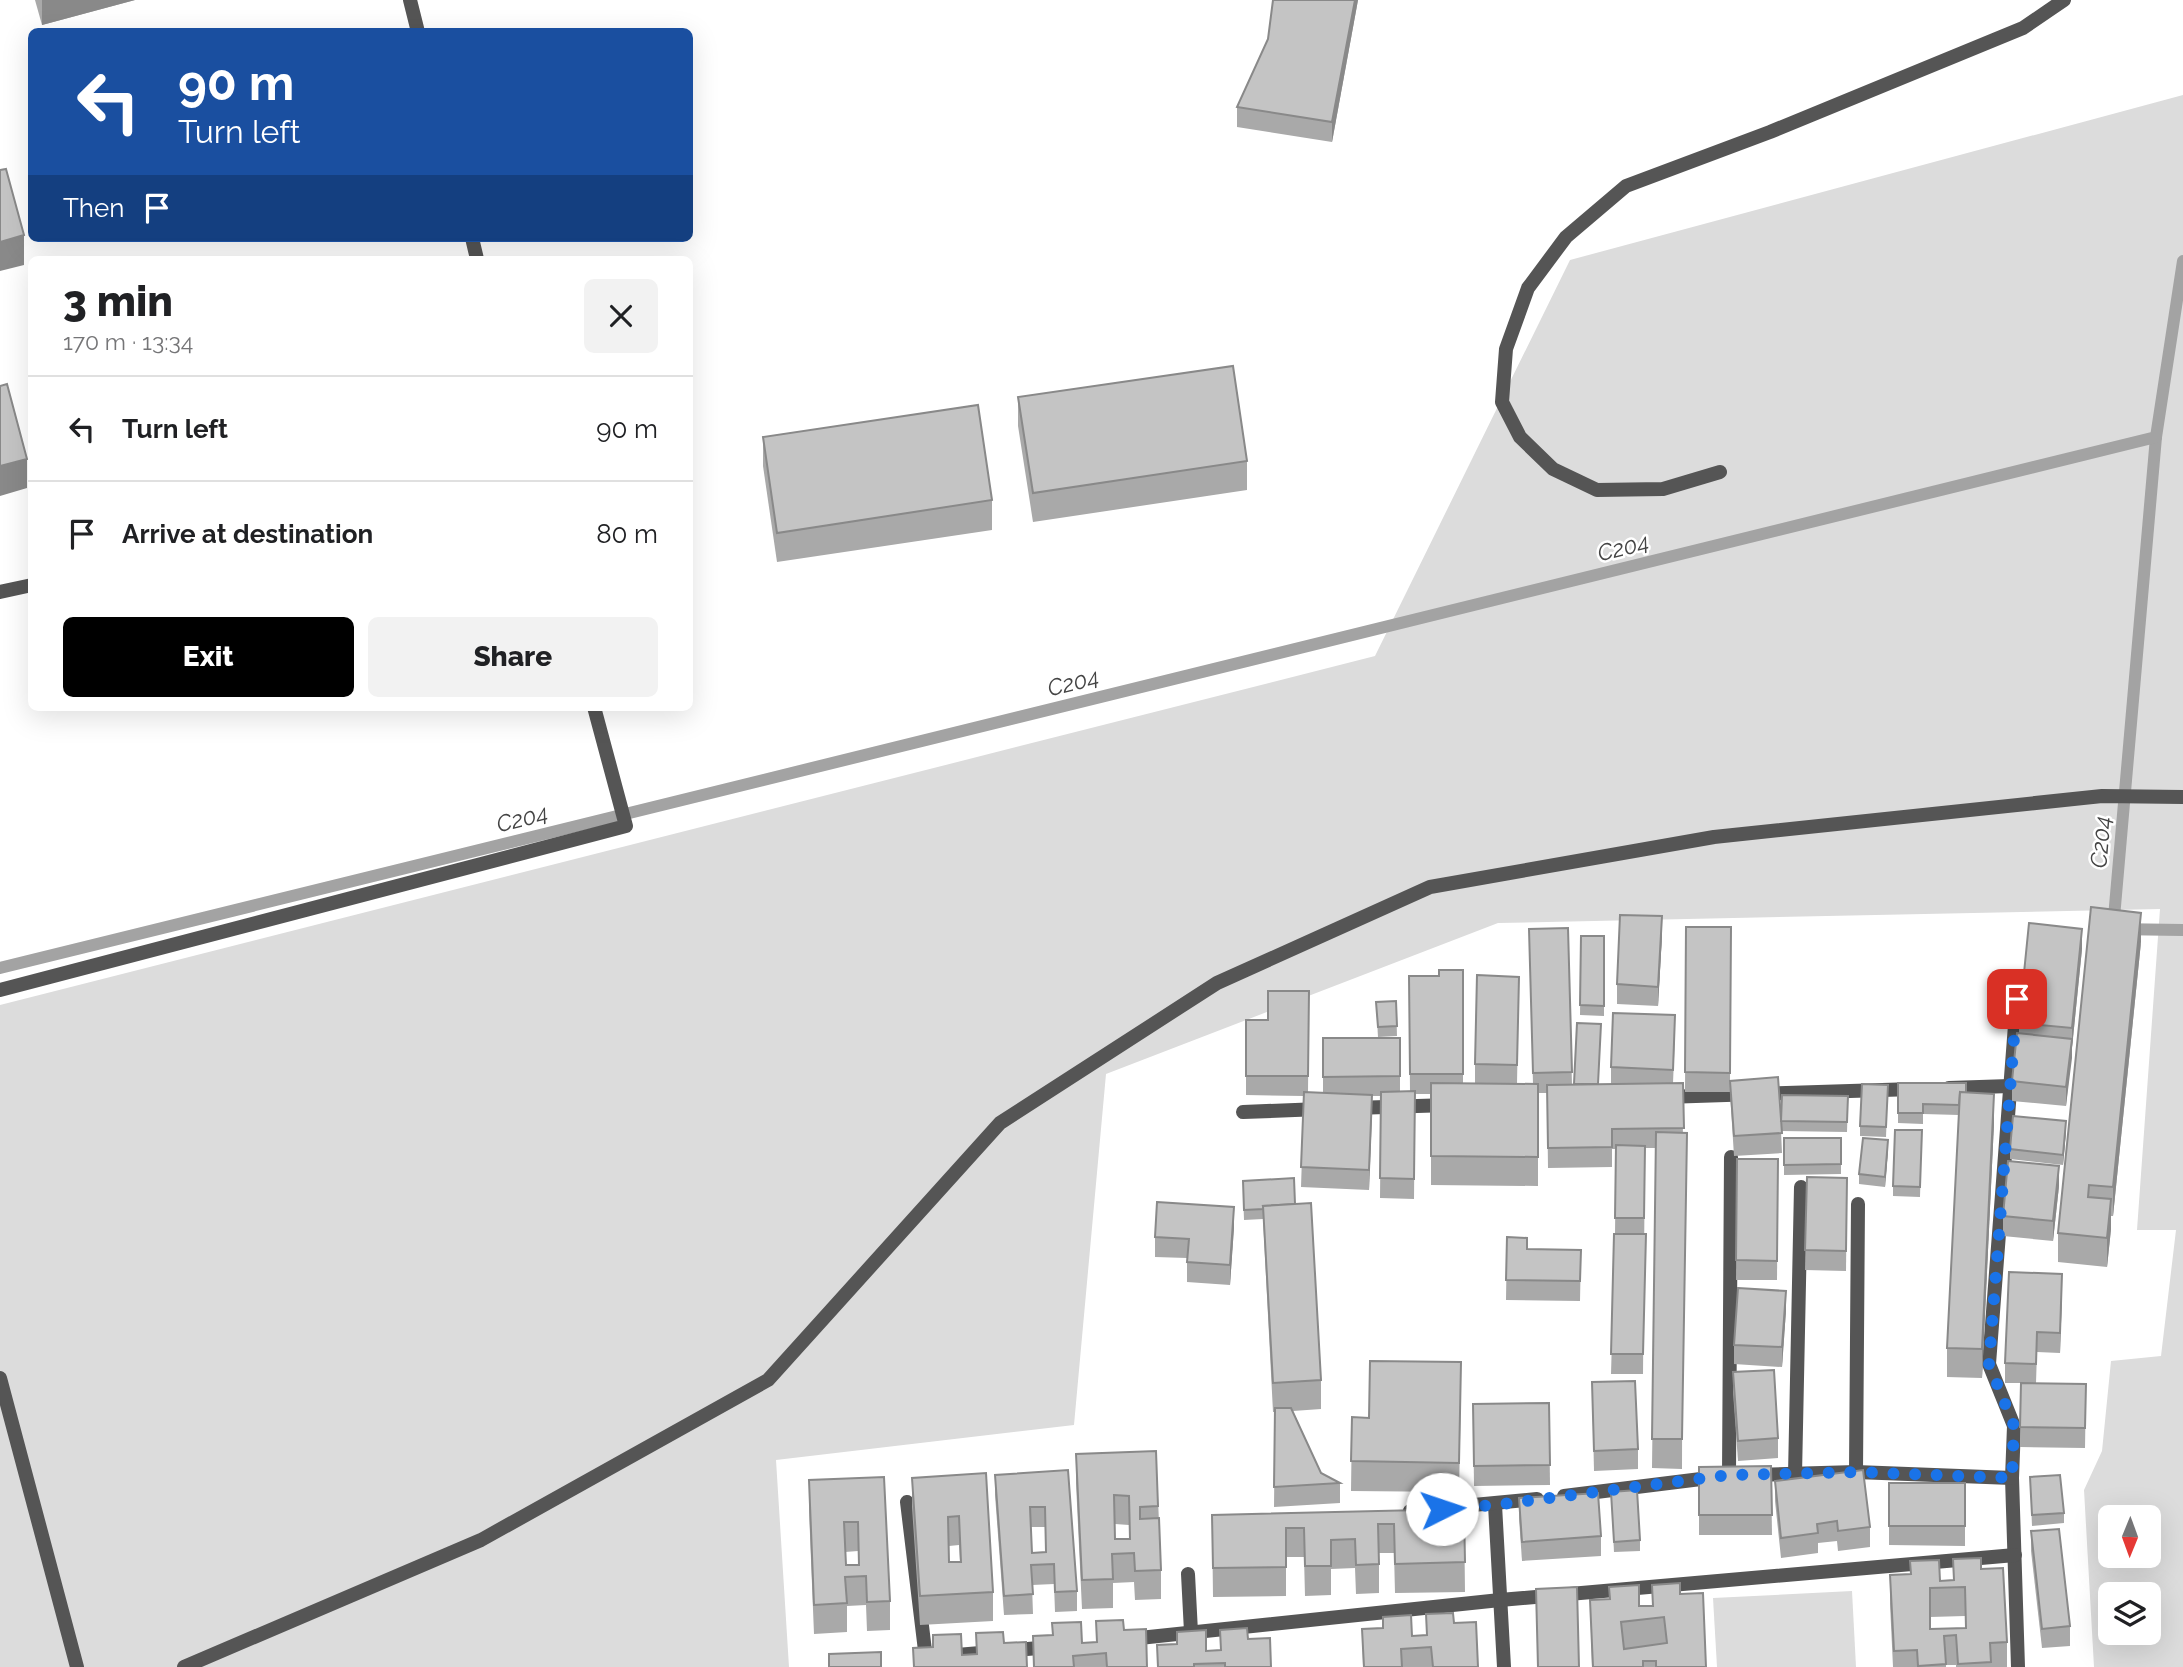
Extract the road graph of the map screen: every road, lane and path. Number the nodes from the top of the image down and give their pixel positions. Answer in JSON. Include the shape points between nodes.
{"nodes":[{"id":1,"x":410,"y":0,"type":"edge"},
{"id":2,"x":2063,"y":0,"type":"edge"},
{"id":3,"x":417,"y":28,"type":"edge"},
{"id":4,"x":1720,"y":472,"type":"dead end"},
{"id":5,"x":28,"y":586,"type":"edge"},
{"id":6,"x":0,"y":592,"type":"edge"},
{"id":7,"x":595,"y":711,"type":"edge"},
{"id":8,"x":2183,"y":797,"type":"edge"},
{"id":9,"x":0,"y":990,"type":"edge"},
{"id":10,"x":2017,"y":999,"type":"dead end"},
{"id":11,"x":2010,"y":1086,"type":"junction"},
{"id":12,"x":1647,"y":1098,"type":"edge"},
{"id":13,"x":1466,"y":1104,"type":"edge"},
{"id":14,"x":1243,"y":1112,"type":"dead end"},
{"id":15,"x":1731,"y":1157,"type":"edge"},
{"id":16,"x":1801,"y":1186,"type":"dead end"},
{"id":17,"x":1858,"y":1204,"type":"dead end"},
{"id":18,"x":0,"y":1378,"type":"edge"},
{"id":19,"x":1856,"y":1472,"type":"junction"},
{"id":20,"x":1729,"y":1475,"type":"junction"},
{"id":21,"x":1795,"y":1475,"type":"junction"},
{"id":22,"x":2012,"y":1478,"type":"junction"},
{"id":23,"x":907,"y":1502,"type":"dead end"},
{"id":24,"x":1495,"y":1505,"type":"junction"},
{"id":25,"x":1390,"y":1513,"type":"edge"},
{"id":26,"x":2015,"y":1555,"type":"junction"},
{"id":27,"x":1188,"y":1574,"type":"dead end"},
{"id":28,"x":1500,"y":1600,"type":"junction"},
{"id":29,"x":1191,"y":1632,"type":"junction"},
{"id":30,"x":1109,"y":1641,"type":"edge"},
{"id":31,"x":1068,"y":1645,"type":"edge"},
{"id":32,"x":927,"y":1662,"type":"edge"},
{"id":33,"x":77,"y":1667,"type":"edge"},
{"id":34,"x":184,"y":1667,"type":"edge"},
{"id":35,"x":1504,"y":1667,"type":"edge"},
{"id":36,"x":2018,"y":1667,"type":"edge"}],
"edges":[{"from":1,"to":3,"type":"street"},
{"from":2,"to":4,"type":"street","via":[[2023,27],[1626,186],[1566,237],[1528,288],[1506,349],[1502,401],[1520,437],[1553,469],[1597,490],[1664,489]]},
{"from":5,"to":6,"type":"street"},
{"from":7,"to":9,"type":"street","via":[[626,826]]},
{"from":8,"to":34,"type":"street","via":[[2102,796],[1714,837],[1430,887],[1217,983],[1000,1123],[768,1380],[481,1541]]},
{"from":10,"to":11,"type":"street"},
{"from":11,"to":12,"type":"street"},
{"from":11,"to":22,"type":"street","via":[[1989,1364],[2014,1426]]},
{"from":13,"to":14,"type":"street"},
{"from":15,"to":20,"type":"street"},
{"from":16,"to":21,"type":"street"},
{"from":17,"to":19,"type":"street"},
{"from":18,"to":33,"type":"street"},
{"from":19,"to":21,"type":"street"},
{"from":19,"to":22,"type":"street"},
{"from":20,"to":21,"type":"street"},
{"from":20,"to":24,"type":"street"},
{"from":22,"to":26,"type":"street"},
{"from":23,"to":32,"type":"street"},
{"from":24,"to":25,"type":"street"},
{"from":24,"to":28,"type":"street"},
{"from":26,"to":28,"type":"street"},
{"from":26,"to":36,"type":"street"},
{"from":27,"to":29,"type":"street"},
{"from":28,"to":29,"type":"street"},
{"from":28,"to":35,"type":"street"},
{"from":29,"to":30,"type":"street"},
{"from":31,"to":32,"type":"street"}]}
